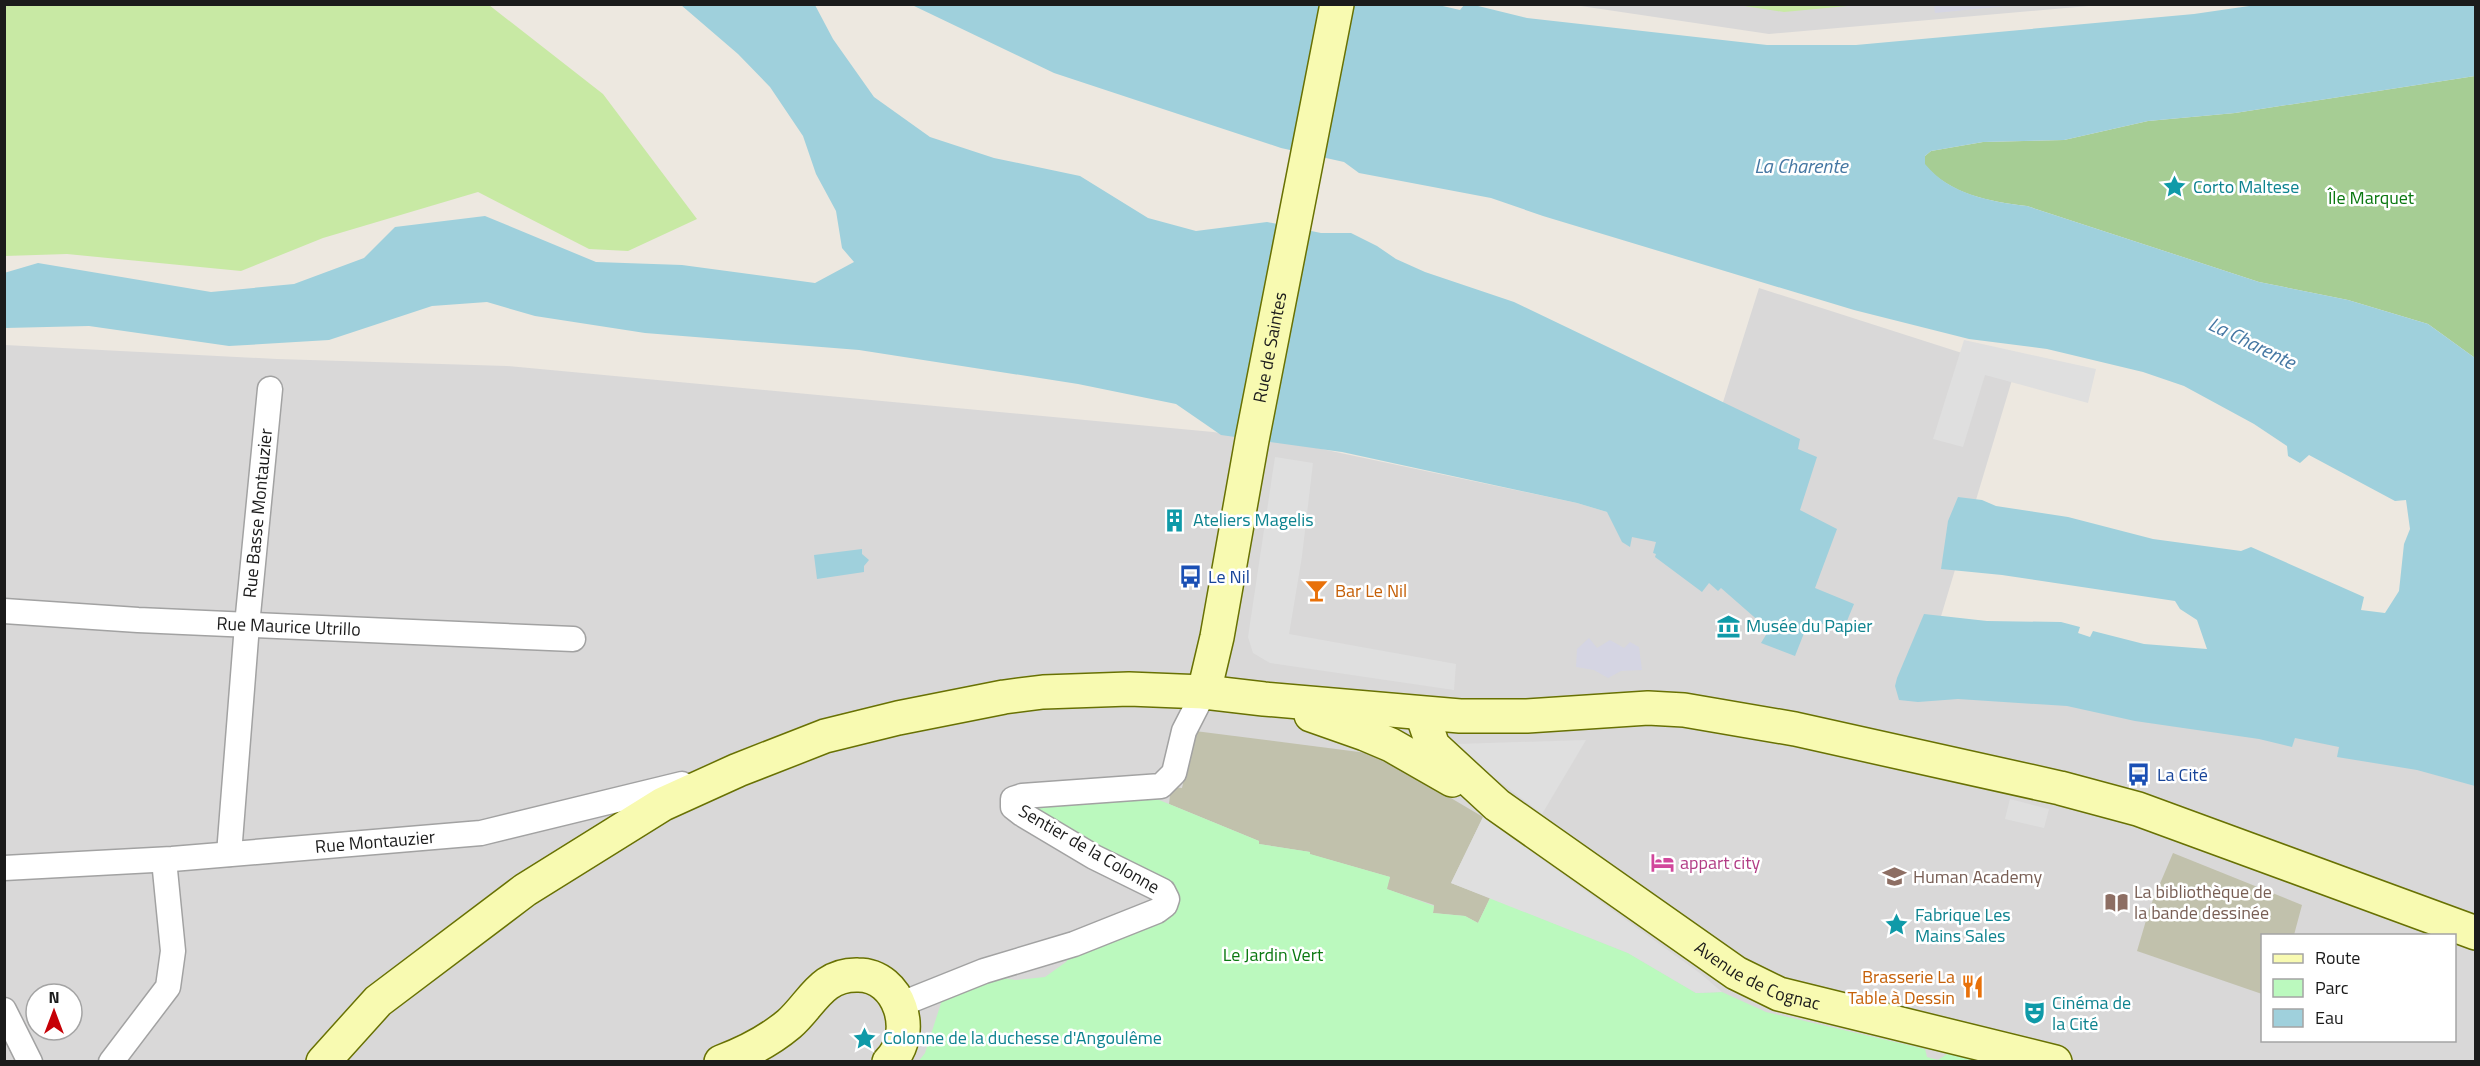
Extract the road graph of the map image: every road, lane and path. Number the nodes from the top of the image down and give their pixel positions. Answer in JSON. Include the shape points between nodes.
{"nodes":[{"id":1,"x":1337,"y":4,"type":"edge"},
{"id":2,"x":270,"y":388,"type":"dead end"},
{"id":3,"x":4,"y":611,"type":"edge"},
{"id":4,"x":247,"y":625,"type":"junction"},
{"id":5,"x":573,"y":639,"type":"dead end"},
{"id":6,"x":1204,"y":692,"type":"junction"},
{"id":7,"x":1264,"y":699,"type":"junction"},
{"id":8,"x":1422,"y":714,"type":"junction"},
{"id":9,"x":738,"y":770,"type":"junction"},
{"id":10,"x":1497,"y":805,"type":"junction"},
{"id":11,"x":229,"y":854,"type":"junction"},
{"id":12,"x":164,"y":860,"type":"junction"},
{"id":13,"x":4,"y":868,"type":"edge"},
{"id":14,"x":2395,"y":905,"type":"junction"},
{"id":15,"x":2475,"y":912,"type":"edge"},
{"id":16,"x":2475,"y":933,"type":"edge"},
{"id":17,"x":899,"y":1005,"type":"junction"},
{"id":18,"x":4,"y":1010,"type":"edge"},
{"id":19,"x":30,"y":1062,"type":"edge"},
{"id":20,"x":111,"y":1062,"type":"edge"},
{"id":21,"x":323,"y":1062,"type":"edge"},
{"id":22,"x":721,"y":1062,"type":"edge"},
{"id":23,"x":889,"y":1062,"type":"edge"},
{"id":24,"x":2055,"y":1062,"type":"edge"}],
"edges":[{"from":1,"to":6,"type":"main road","name":"Rue de Saintes"},
{"from":2,"to":4,"type":"street","name":"Rue Basse Montauzier"},
{"from":3,"to":4,"type":"street","name":"Rue Maurice Utrillo"},
{"from":4,"to":5,"type":"street","name":"Rue Maurice Utrillo"},
{"from":4,"to":11,"type":"street","name":"Rue Basse Montauzier"},
{"from":6,"to":7,"type":"main road"},
{"from":6,"to":9,"type":"main road","via":[[1084,690],[1004,697],[825,736]]},
{"from":6,"to":17,"type":"street","name":"Sentier de la Colonne","via":[[1184,730],[1174,773],[1161,786],[1022,796],[1013,800],[1013,807],[1022,814],[1095,857],[1164,891],[1165,905],[1074,944],[984,971]]},
{"from":7,"to":8,"type":"main road"},
{"from":7,"to":10,"type":"main road","name":"Avenue de Cognac","via":[[1365,734]]},
{"from":8,"to":10,"type":"main road","name":"Avenue de Cognac","via":[[1433,746]]},
{"from":8,"to":14,"type":"main road","via":[[1527,716],[1648,708],[1684,710],[1795,729],[2138,809]]},
{"from":9,"to":11,"type":"street","name":"Rue Montauzier","via":[[481,833]]},
{"from":9,"to":21,"type":"main road","via":[[663,804],[525,890],[378,1001]]},
{"from":10,"to":24,"type":"main road","name":"Avenue de Cognac","via":[[1736,973],[1779,994]]},
{"from":11,"to":12,"type":"street","name":"Rue Montauzier"},
{"from":12,"to":13,"type":"street","name":"Rue Montauzier"},
{"from":12,"to":20,"type":"street","via":[[173,951],[168,987]]},
{"from":14,"to":15,"type":"main road"},
{"from":14,"to":16,"type":"main road"},
{"from":17,"to":22,"type":"main road","via":[[893,994],[872,977],[844,976],[817,990],[790,1023],[767,1040]]},
{"from":17,"to":23,"type":"main road","via":[[903,1035]]},
{"from":18,"to":19,"type":"street"}]}
